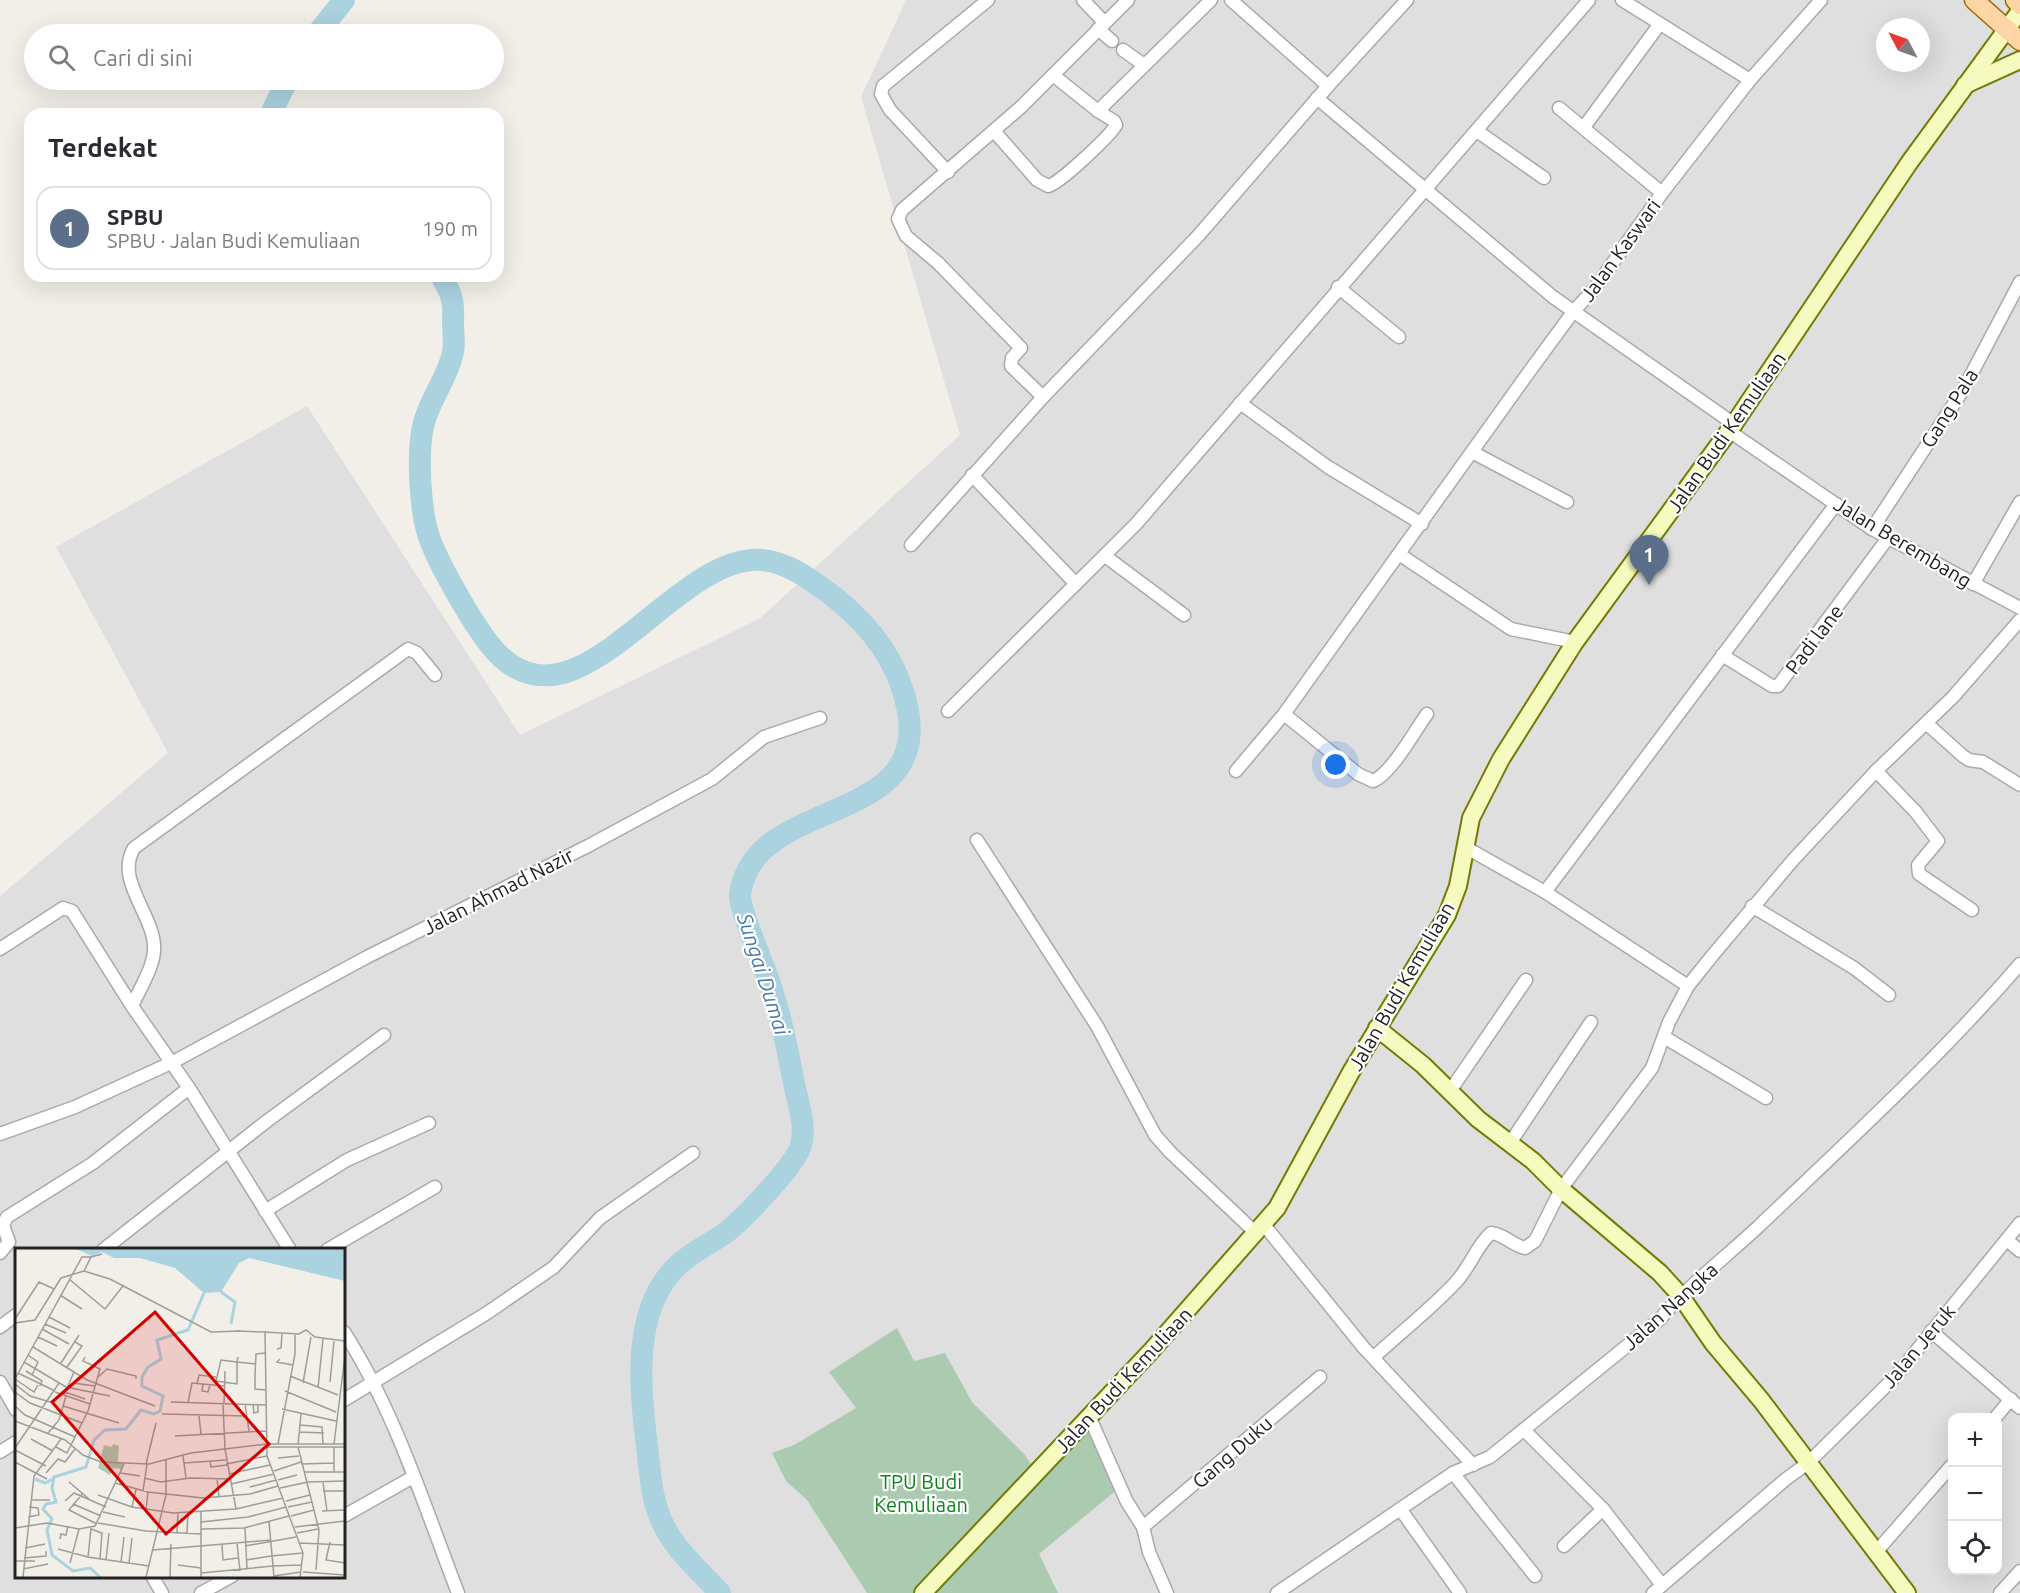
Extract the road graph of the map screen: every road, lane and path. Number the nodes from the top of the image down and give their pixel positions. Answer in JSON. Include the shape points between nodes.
{"nodes":[{"id":1,"x":988,"y":0,"type":"edge"},
{"id":2,"x":1083,"y":0,"type":"edge"},
{"id":3,"x":1128,"y":0,"type":"edge"},
{"id":4,"x":1211,"y":0,"type":"edge"},
{"id":5,"x":1231,"y":0,"type":"edge"},
{"id":6,"x":1407,"y":0,"type":"edge"},
{"id":7,"x":1589,"y":0,"type":"edge"},
{"id":8,"x":1821,"y":0,"type":"edge"},
{"id":9,"x":1974,"y":0,"type":"edge"},
{"id":10,"x":2015,"y":0,"type":"edge"},
{"id":11,"x":1624,"y":1,"type":"edge"},
{"id":12,"x":2020,"y":4,"type":"edge"},
{"id":13,"x":2020,"y":10,"type":"edge"},
{"id":14,"x":1659,"y":25,"type":"junction"},
{"id":15,"x":1102,"y":26,"type":"junction"},
{"id":16,"x":2006,"y":27,"type":"junction"},
{"id":17,"x":2020,"y":40,"type":"edge"},
{"id":18,"x":1112,"y":41,"type":"dead end"},
{"id":19,"x":1123,"y":50,"type":"dead end"},
{"id":20,"x":2020,"y":60,"type":"edge"},
{"id":21,"x":1144,"y":65,"type":"junction"},
{"id":22,"x":1053,"y":75,"type":"junction"},
{"id":23,"x":1750,"y":80,"type":"junction"},
{"id":24,"x":1328,"y":86,"type":"junction"},
{"id":25,"x":1962,"y":87,"type":"junction"},
{"id":26,"x":1317,"y":98,"type":"junction"},
{"id":27,"x":1559,"y":108,"type":"dead end"},
{"id":28,"x":1098,"y":111,"type":"junction"},
{"id":29,"x":1584,"y":127,"type":"junction"},
{"id":30,"x":994,"y":131,"type":"junction"},
{"id":31,"x":1477,"y":131,"type":"junction"},
{"id":32,"x":948,"y":172,"type":"junction"},
{"id":33,"x":1544,"y":178,"type":"dead end"},
{"id":34,"x":1424,"y":190,"type":"junction"},
{"id":35,"x":1662,"y":193,"type":"junction"},
{"id":36,"x":2020,"y":282,"type":"edge"},
{"id":37,"x":1338,"y":288,"type":"junction"},
{"id":38,"x":1574,"y":312,"type":"junction"},
{"id":39,"x":1399,"y":337,"type":"dead end"},
{"id":40,"x":1043,"y":397,"type":"junction"},
{"id":41,"x":1240,"y":403,"type":"junction"},
{"id":42,"x":1731,"y":428,"type":"junction"},
{"id":43,"x":1473,"y":452,"type":"junction"},
{"id":44,"x":972,"y":475,"type":"junction"},
{"id":45,"x":1567,"y":502,"type":"dead end"},
{"id":46,"x":2020,"y":502,"type":"edge"},
{"id":47,"x":1836,"y":504,"type":"junction"},
{"id":48,"x":1422,"y":524,"type":"junction"},
{"id":49,"x":1872,"y":529,"type":"junction"},
{"id":50,"x":1888,"y":538,"type":"junction"},
{"id":51,"x":911,"y":546,"type":"dead end"},
{"id":52,"x":1399,"y":554,"type":"junction"},
{"id":53,"x":1105,"y":556,"type":"junction"},
{"id":54,"x":1076,"y":584,"type":"junction"},
{"id":55,"x":1973,"y":584,"type":"junction"},
{"id":56,"x":2020,"y":608,"type":"edge"},
{"id":57,"x":1184,"y":615,"type":"dead end"},
{"id":58,"x":2020,"y":620,"type":"edge"},
{"id":59,"x":1575,"y":642,"type":"junction"},
{"id":60,"x":1722,"y":655,"type":"junction"},
{"id":61,"x":435,"y":675,"type":"dead end"},
{"id":62,"x":948,"y":711,"type":"dead end"},
{"id":63,"x":1284,"y":714,"type":"junction"},
{"id":64,"x":1427,"y":714,"type":"dead end"},
{"id":65,"x":820,"y":718,"type":"dead end"},
{"id":66,"x":1926,"y":723,"type":"junction"},
{"id":67,"x":1236,"y":771,"type":"dead end"},
{"id":68,"x":1876,"y":771,"type":"junction"},
{"id":69,"x":2020,"y":785,"type":"edge"},
{"id":70,"x":977,"y":840,"type":"dead end"},
{"id":71,"x":1465,"y":847,"type":"junction"},
{"id":72,"x":1545,"y":892,"type":"junction"},
{"id":73,"x":1752,"y":906,"type":"junction"},
{"id":74,"x":1972,"y":910,"type":"dead end"},
{"id":75,"x":0,"y":949,"type":"edge"},
{"id":76,"x":2020,"y":964,"type":"edge"},
{"id":77,"x":1526,"y":980,"type":"dead end"},
{"id":78,"x":1688,"y":986,"type":"junction"},
{"id":79,"x":1889,"y":995,"type":"dead end"},
{"id":80,"x":132,"y":1006,"type":"junction"},
{"id":81,"x":1591,"y":1022,"type":"dead end"},
{"id":82,"x":1377,"y":1028,"type":"junction"},
{"id":83,"x":384,"y":1035,"type":"dead end"},
{"id":84,"x":1664,"y":1037,"type":"junction"},
{"id":85,"x":172,"y":1062,"type":"junction"},
{"id":86,"x":189,"y":1088,"type":"junction"},
{"id":87,"x":1450,"y":1091,"type":"junction"},
{"id":88,"x":1766,"y":1098,"type":"dead end"},
{"id":89,"x":429,"y":1123,"type":"dead end"},
{"id":90,"x":0,"y":1134,"type":"edge"},
{"id":91,"x":1510,"y":1143,"type":"junction"},
{"id":92,"x":229,"y":1151,"type":"junction"},
{"id":93,"x":693,"y":1153,"type":"dead end"},
{"id":94,"x":435,"y":1187,"type":"dead end"},
{"id":95,"x":1561,"y":1189,"type":"junction"},
{"id":96,"x":265,"y":1211,"type":"junction"},
{"id":97,"x":2020,"y":1223,"type":"edge"},
{"id":98,"x":1260,"y":1229,"type":"junction"},
{"id":99,"x":2007,"y":1240,"type":"junction"},
{"id":100,"x":106,"y":1248,"type":"edge"},
{"id":101,"x":289,"y":1248,"type":"edge"},
{"id":102,"x":330,"y":1248,"type":"edge"},
{"id":103,"x":2020,"y":1251,"type":"edge"},
{"id":104,"x":0,"y":1253,"type":"edge"},
{"id":105,"x":1680,"y":1295,"type":"junction"},
{"id":106,"x":15,"y":1316,"type":"edge"},
{"id":107,"x":0,"y":1327,"type":"edge"},
{"id":108,"x":1931,"y":1330,"type":"junction"},
{"id":109,"x":345,"y":1334,"type":"edge"},
{"id":110,"x":1374,"y":1357,"type":"junction"},
{"id":111,"x":1320,"y":1377,"type":"dead end"},
{"id":112,"x":0,"y":1382,"type":"edge"},
{"id":113,"x":372,"y":1382,"type":"junction"},
{"id":114,"x":13,"y":1395,"type":"edge"},
{"id":115,"x":345,"y":1399,"type":"edge"},
{"id":116,"x":2015,"y":1404,"type":"edge"},
{"id":117,"x":2002,"y":1413,"type":"edge"},
{"id":118,"x":1089,"y":1416,"type":"junction"},
{"id":119,"x":1524,"y":1430,"type":"junction"},
{"id":120,"x":15,"y":1443,"type":"edge"},
{"id":121,"x":0,"y":1452,"type":"edge"},
{"id":122,"x":1808,"y":1463,"type":"junction"},
{"id":123,"x":1473,"y":1466,"type":"junction"},
{"id":124,"x":1952,"y":1467,"type":"edge"},
{"id":125,"x":1453,"y":1473,"type":"junction"},
{"id":126,"x":413,"y":1477,"type":"junction"},
{"id":127,"x":1603,"y":1509,"type":"junction"},
{"id":128,"x":1401,"y":1510,"type":"junction"},
{"id":129,"x":345,"y":1515,"type":"edge"},
{"id":130,"x":1143,"y":1527,"type":"junction"},
{"id":131,"x":1564,"y":1546,"type":"dead end"},
{"id":132,"x":1877,"y":1551,"type":"junction"},
{"id":133,"x":2020,"y":1571,"type":"edge"},
{"id":134,"x":1535,"y":1576,"type":"dead end"},
{"id":135,"x":153,"y":1578,"type":"edge"},
{"id":136,"x":228,"y":1578,"type":"edge"},
{"id":137,"x":1658,"y":1589,"type":"edge"},
{"id":138,"x":162,"y":1593,"type":"edge"},
{"id":139,"x":201,"y":1593,"type":"edge"},
{"id":140,"x":458,"y":1593,"type":"edge"},
{"id":141,"x":922,"y":1593,"type":"edge"},
{"id":142,"x":1167,"y":1593,"type":"edge"},
{"id":143,"x":1277,"y":1593,"type":"edge"},
{"id":144,"x":1460,"y":1593,"type":"edge"},
{"id":145,"x":1907,"y":1593,"type":"edge"},
{"id":146,"x":2000,"y":1593,"type":"edge"}],
"edges":[{"from":1,"to":32,"type":"street","via":[[883,86],[881,94],[890,110]]},
{"from":2,"to":15,"type":"street"},
{"from":3,"to":15,"type":"street"},
{"from":4,"to":21,"type":"street"},
{"from":5,"to":24,"type":"street"},
{"from":6,"to":24,"type":"street"},
{"from":7,"to":31,"type":"street"},
{"from":8,"to":23,"type":"street","name":"Jalan Kaswari"},
{"from":9,"to":16,"type":"main road"},
{"from":10,"to":12,"type":"main road"},
{"from":11,"to":14,"type":"street"},
{"from":13,"to":16,"type":"street","name":"Jalan Budi Kemuliaan"},
{"from":14,"to":23,"type":"street"},
{"from":14,"to":29,"type":"street"},
{"from":15,"to":18,"type":"street"},
{"from":15,"to":22,"type":"street"},
{"from":16,"to":17,"type":"main road"},
{"from":16,"to":25,"type":"street","name":"Jalan Budi Kemuliaan"},
{"from":19,"to":21,"type":"street"},
{"from":20,"to":25,"type":"street"},
{"from":21,"to":28,"type":"street"},
{"from":22,"to":28,"type":"street"},
{"from":22,"to":30,"type":"street"},
{"from":23,"to":35,"type":"street","name":"Jalan Kaswari"},
{"from":24,"to":26,"type":"street"},
{"from":25,"to":42,"type":"street","name":"Jalan Budi Kemuliaan"},
{"from":26,"to":34,"type":"street","name":"Jalan Berembang"},
{"from":26,"to":40,"type":"street","via":[[1198,236]]},
{"from":27,"to":29,"type":"street"},
{"from":28,"to":30,"type":"street","via":[[1111,117],[1116,125],[1052,186],[1037,180]]},
{"from":29,"to":35,"type":"street"},
{"from":30,"to":32,"type":"street"},
{"from":31,"to":33,"type":"street"},
{"from":31,"to":34,"type":"street"},
{"from":32,"to":40,"type":"street","via":[[902,210],[898,223],[906,236],[1021,348],[1012,358],[1011,366]]},
{"from":34,"to":37,"type":"street"},
{"from":34,"to":38,"type":"street","name":"Jalan Berembang"},
{"from":35,"to":38,"type":"street","name":"Jalan Kaswari"},
{"from":36,"to":49,"type":"street","name":"Gang Pala","via":[[1963,390]]},
{"from":37,"to":39,"type":"street"},
{"from":37,"to":41,"type":"street"},
{"from":38,"to":42,"type":"street","name":"Jalan Berembang"},
{"from":38,"to":43,"type":"street","name":"Jalan Kaswari"},
{"from":40,"to":44,"type":"street"},
{"from":41,"to":48,"type":"street","via":[[1328,467]]},
{"from":41,"to":53,"type":"street"},
{"from":42,"to":47,"type":"street","name":"Jalan Berembang"},
{"from":42,"to":59,"type":"street","name":"Jalan Budi Kemuliaan"},
{"from":43,"to":45,"type":"street"},
{"from":43,"to":48,"type":"street","name":"Jalan Kaswari"},
{"from":44,"to":51,"type":"street"},
{"from":44,"to":54,"type":"street"},
{"from":46,"to":55,"type":"street"},
{"from":47,"to":49,"type":"street","name":"Jalan Berembang"},
{"from":47,"to":60,"type":"street"},
{"from":48,"to":52,"type":"street","name":"Jalan Kaswari"},
{"from":49,"to":50,"type":"street","name":"Jalan Berembang"},
{"from":50,"to":55,"type":"street","name":"Jalan Berembang"},
{"from":50,"to":60,"type":"street","name":"Padi lane","via":[[1778,686]]},
{"from":52,"to":59,"type":"street","via":[[1511,630]]},
{"from":52,"to":63,"type":"street","name":"Jalan Kaswari"},
{"from":53,"to":54,"type":"street"},
{"from":53,"to":57,"type":"street"},
{"from":54,"to":62,"type":"street"},
{"from":55,"to":56,"type":"street","name":"Jalan Berembang"},
{"from":58,"to":66,"type":"street"},
{"from":59,"to":71,"type":"street","name":"Jalan Budi Kemuliaan","via":[[1486,785],[1471,818]]},
{"from":60,"to":72,"type":"street"},
{"from":61,"to":80,"type":"street","via":[[417,653],[408,650],[134,848],[128,857],[128,873],[155,948]]},
{"from":63,"to":64,"type":"street","via":[[1358,774],[1373,781],[1380,778]]},
{"from":63,"to":67,"type":"street","name":"Jalan Kaswari"},
{"from":65,"to":85,"type":"street","name":"Jalan Ahmad Nazir","via":[[764,737],[712,779]]},
{"from":66,"to":68,"type":"street"},
{"from":66,"to":69,"type":"street","via":[[1969,760],[1983,762]]},
{"from":68,"to":73,"type":"street"},
{"from":68,"to":74,"type":"street","via":[[1938,841],[1918,865],[1919,874]]},
{"from":70,"to":98,"type":"street","via":[[1097,1026],[1155,1135]]},
{"from":71,"to":72,"type":"street"},
{"from":71,"to":82,"type":"street","name":"Jalan Budi Kemuliaan","via":[[1458,886],[1447,915]]},
{"from":72,"to":78,"type":"street"},
{"from":73,"to":78,"type":"street"},
{"from":73,"to":79,"type":"street","via":[[1854,968]]},
{"from":75,"to":80,"type":"street","via":[[68,908]]},
{"from":76,"to":105,"type":"street","name":"Jalan Nangka","via":[[1843,1146]]},
{"from":77,"to":87,"type":"street"},
{"from":78,"to":84,"type":"street"},
{"from":80,"to":85,"type":"street"},
{"from":81,"to":91,"type":"street"},
{"from":82,"to":87,"type":"street"},
{"from":82,"to":98,"type":"street","name":"Jalan Budi Kemuliaan","via":[[1291,1187]]},
{"from":83,"to":92,"type":"street"},
{"from":84,"to":88,"type":"street"},
{"from":84,"to":95,"type":"street","via":[[1652,1068]]},
{"from":85,"to":86,"type":"street"},
{"from":85,"to":90,"type":"street","name":"Jalan Ahmad Nazir","via":[[75,1107]]},
{"from":86,"to":92,"type":"street"},
{"from":86,"to":104,"type":"street","via":[[93,1163],[7,1217],[3,1225],[9,1242]]},
{"from":87,"to":91,"type":"street"},
{"from":89,"to":96,"type":"street","via":[[347,1160]]},
{"from":91,"to":95,"type":"street"},
{"from":92,"to":96,"type":"street"},
{"from":92,"to":100,"type":"street"},
{"from":93,"to":113,"type":"street","via":[[600,1218],[554,1267]]},
{"from":94,"to":102,"type":"street"},
{"from":95,"to":105,"type":"street","via":[[1637,1252]]},
{"from":95,"to":110,"type":"street","via":[[1530,1246],[1520,1247],[1491,1233],[1456,1281]]},
{"from":96,"to":101,"type":"street"},
{"from":97,"to":99,"type":"street","name":"Jalan Jeruk"},
{"from":98,"to":110,"type":"street"},
{"from":98,"to":118,"type":"street","name":"Jalan Budi Kemuliaan"},
{"from":99,"to":103,"type":"street"},
{"from":99,"to":108,"type":"street","name":"Jalan Jeruk"},
{"from":105,"to":119,"type":"street","name":"Jalan Nangka","via":[[1659,1319]]},
{"from":105,"to":122,"type":"street"},
{"from":106,"to":107,"type":"street"},
{"from":108,"to":116,"type":"street"},
{"from":108,"to":122,"type":"street","name":"Jalan Jeruk","via":[[1895,1377]]},
{"from":109,"to":113,"type":"street"},
{"from":110,"to":123,"type":"street"},
{"from":111,"to":130,"type":"street","name":"Gang Duku"},
{"from":112,"to":114,"type":"street"},
{"from":113,"to":115,"type":"street"},
{"from":113,"to":126,"type":"street"},
{"from":116,"to":117,"type":"street"},
{"from":118,"to":130,"type":"street","via":[[1127,1502]]},
{"from":118,"to":141,"type":"street","name":"Jalan Budi Kemuliaan"},
{"from":119,"to":123,"type":"street","name":"Jalan Nangka"},
{"from":119,"to":127,"type":"street"},
{"from":120,"to":121,"type":"street"},
{"from":122,"to":132,"type":"street"},
{"from":122,"to":137,"type":"street","name":"Jalan Jeruk"},
{"from":123,"to":125,"type":"street","name":"Jalan Nangka"},
{"from":124,"to":132,"type":"street"},
{"from":125,"to":128,"type":"street","name":"Jalan Nangka"},
{"from":125,"to":134,"type":"street"},
{"from":126,"to":129,"type":"street"},
{"from":126,"to":140,"type":"street"},
{"from":127,"to":131,"type":"street"},
{"from":127,"to":137,"type":"street"},
{"from":128,"to":143,"type":"street","name":"Jalan Nangka"},
{"from":128,"to":144,"type":"street"},
{"from":130,"to":142,"type":"street"},
{"from":132,"to":145,"type":"street"},
{"from":133,"to":146,"type":"street"},
{"from":135,"to":138,"type":"street"},
{"from":136,"to":139,"type":"street"}]}
